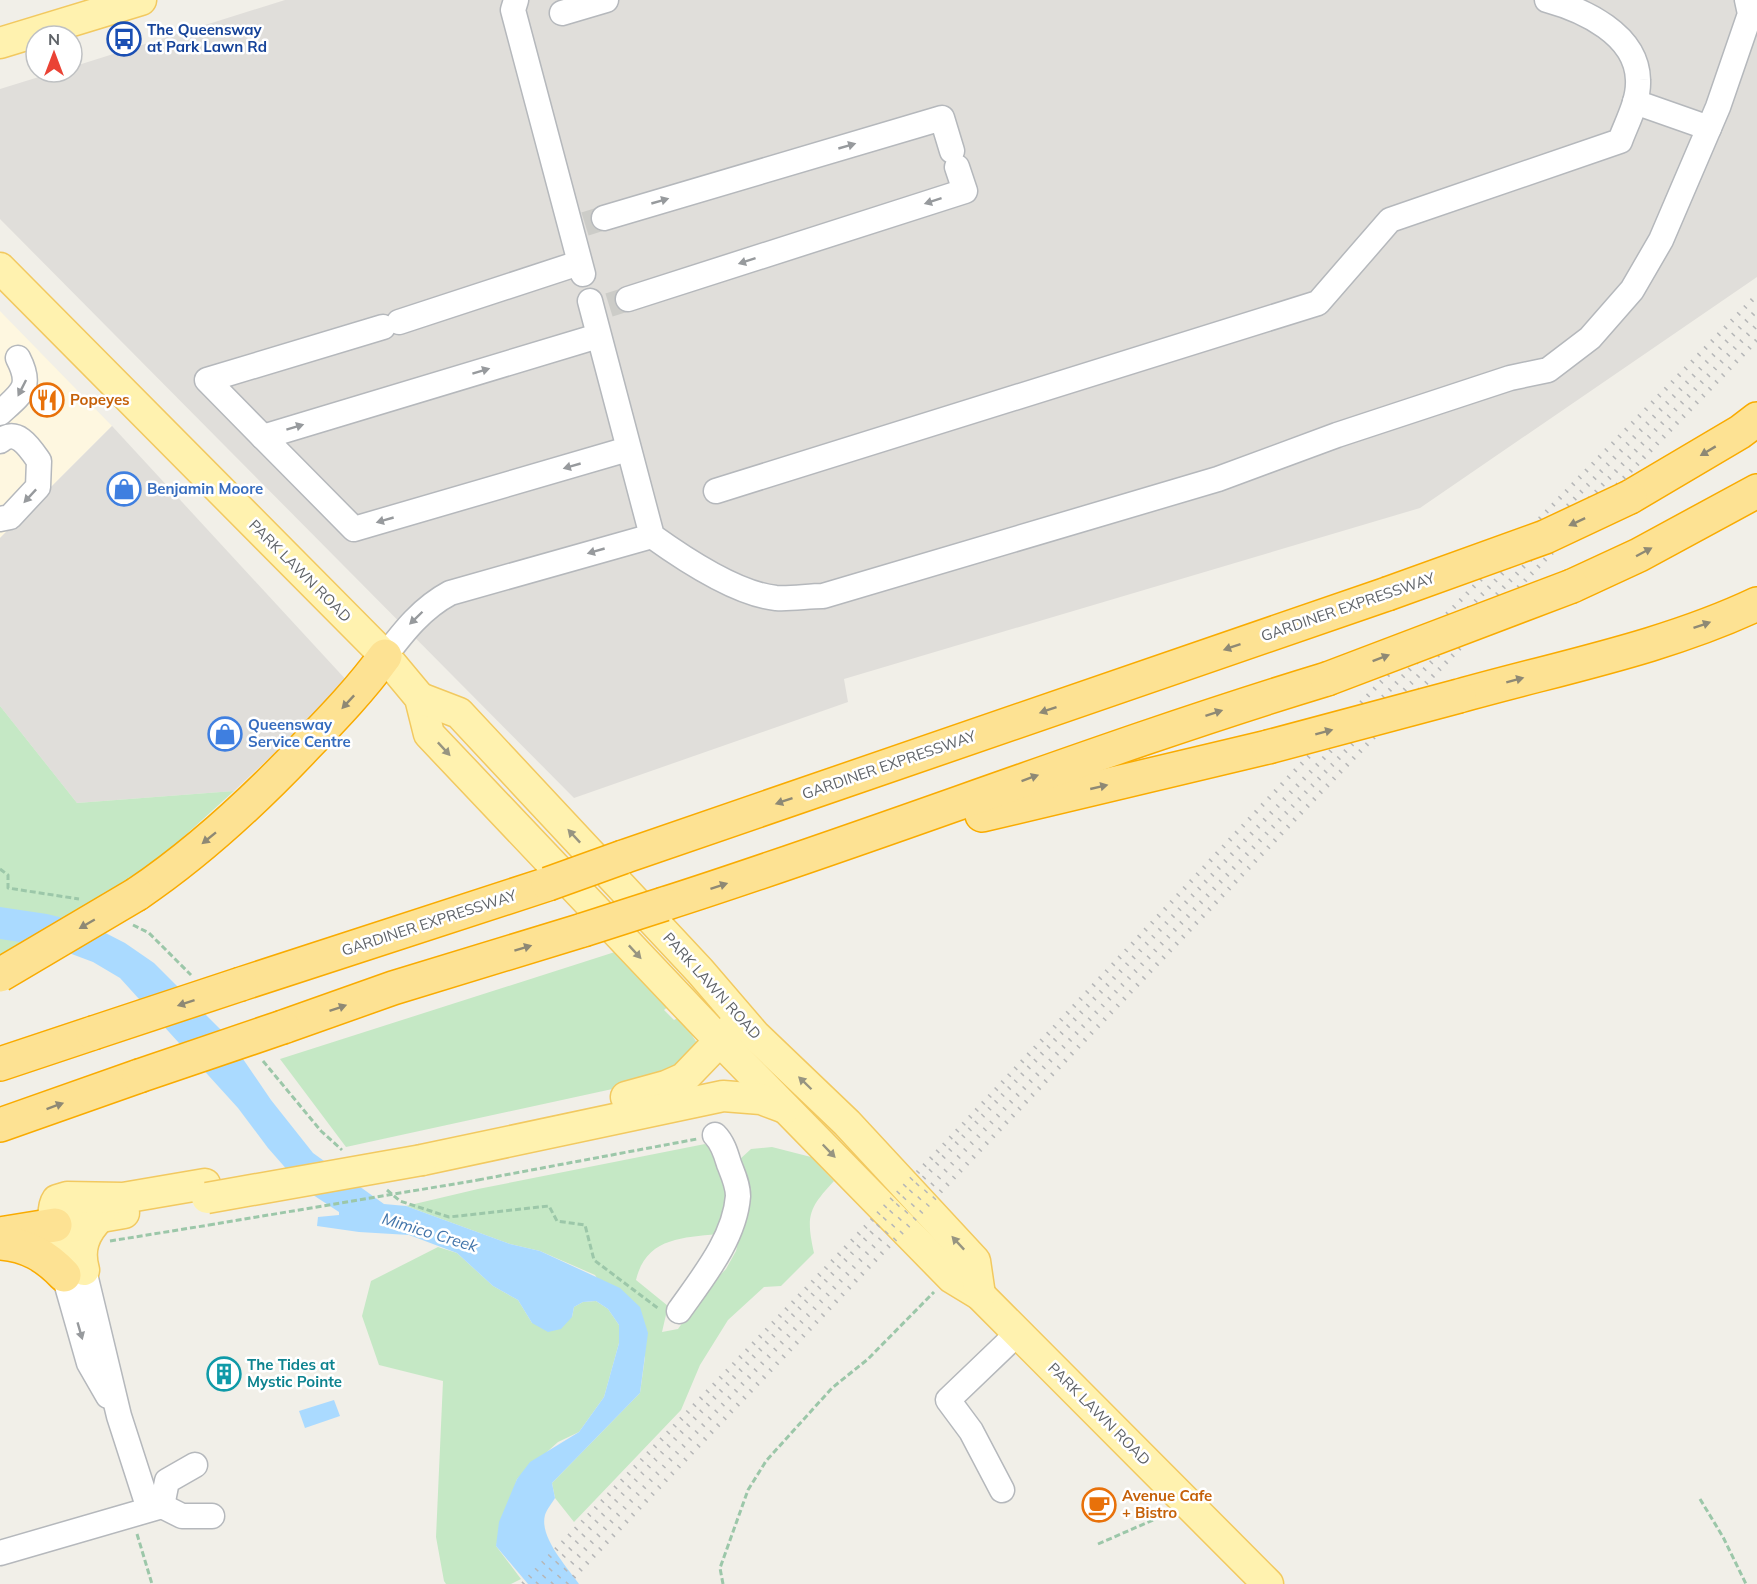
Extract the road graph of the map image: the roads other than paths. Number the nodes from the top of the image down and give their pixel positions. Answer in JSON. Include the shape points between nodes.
{"nodes":[{"id":1,"x":141,"y":0,"type":"edge"},
{"id":2,"x":516,"y":0,"type":"edge"},
{"id":3,"x":606,"y":0,"type":"edge"},
{"id":4,"x":1547,"y":0,"type":"edge"},
{"id":5,"x":1748,"y":0,"type":"edge"},
{"id":6,"x":562,"y":14,"type":"dead end"},
{"id":7,"x":0,"y":43,"type":"edge"},
{"id":8,"x":1635,"y":102,"type":"junction"},
{"id":9,"x":1709,"y":128,"type":"junction"},
{"id":10,"x":586,"y":223,"type":"junction"},
{"id":11,"x":0,"y":268,"type":"edge"},
{"id":12,"x":598,"y":336,"type":"junction"},
{"id":13,"x":8,"y":363,"type":"edge"},
{"id":14,"x":0,"y":413,"type":"edge"},
{"id":15,"x":1757,"y":419,"type":"edge"},
{"id":16,"x":263,"y":437,"type":"junction"},
{"id":17,"x":0,"y":441,"type":"edge"},
{"id":18,"x":628,"y":449,"type":"junction"},
{"id":19,"x":716,"y":491,"type":"dead end"},
{"id":20,"x":1757,"y":491,"type":"edge"},
{"id":21,"x":0,"y":519,"type":"edge"},
{"id":22,"x":652,"y":536,"type":"junction"},
{"id":23,"x":1757,"y":604,"type":"edge"},
{"id":24,"x":385,"y":656,"type":"junction"},
{"id":25,"x":420,"y":698,"type":"junction"},
{"id":26,"x":777,"y":868,"type":"junction"},
{"id":27,"x":0,"y":975,"type":"edge"},
{"id":28,"x":749,"y":1027,"type":"junction"},
{"id":29,"x":727,"y":1048,"type":"junction"},
{"id":30,"x":0,"y":1064,"type":"edge"},
{"id":31,"x":788,"y":1109,"type":"junction"},
{"id":32,"x":649,"y":1111,"type":"junction"},
{"id":33,"x":0,"y":1125,"type":"edge"},
{"id":34,"x":715,"y":1135,"type":"road end"},
{"id":35,"x":413,"y":1153,"type":"junction"},
{"id":36,"x":207,"y":1202,"type":"junction"},
{"id":37,"x":55,"y":1225,"type":"junction"},
{"id":38,"x":104,"y":1230,"type":"junction"},
{"id":39,"x":0,"y":1234,"type":"edge"},
{"id":40,"x":0,"y":1243,"type":"edge"},
{"id":41,"x":74,"y":1272,"type":"junction"},
{"id":42,"x":980,"y":1295,"type":"junction"},
{"id":43,"x":679,"y":1311,"type":"road end"},
{"id":44,"x":1018,"y":1332,"type":"junction"},
{"id":45,"x":195,"y":1465,"type":"dead end"},
{"id":46,"x":1002,"y":1490,"type":"dead end"},
{"id":47,"x":156,"y":1508,"type":"junction"},
{"id":48,"x":212,"y":1516,"type":"dead end"},
{"id":49,"x":0,"y":1553,"type":"edge"},
{"id":50,"x":1268,"y":1584,"type":"edge"}],
"edges":[{"from":1,"to":7,"type":"main road"},
{"from":2,"to":10,"type":"street","via":[[513,10]]},
{"from":3,"to":6,"type":"street"},
{"from":4,"to":8,"type":"street","via":[[1599,21],[1619,37],[1634,61],[1638,78]]},
{"from":5,"to":9,"type":"street","via":[[1750,14]]},
{"from":8,"to":9,"type":"street"},
{"from":8,"to":19,"type":"street","via":[[1620,141],[1390,220],[1318,303]]},
{"from":9,"to":22,"type":"street","via":[[1661,240],[1632,290],[1590,338],[1548,370],[1500,381],[1218,479],[823,596],[775,598],[725,581]]},
{"from":10,"to":12,"type":"street","one_way":true,"via":[[942,118],[964,191],[605,304]]},
{"from":10,"to":16,"type":"street","via":[[581,269],[207,380]]},
{"from":11,"to":24,"type":"main road","name":"PARK LAWN ROAD"},
{"from":16,"to":12,"type":"street","one_way":true},
{"from":12,"to":18,"type":"street"},
{"from":13,"to":14,"type":"street","one_way":true,"via":[[27,375],[26,385]]},
{"from":15,"to":30,"type":"highway","name":"GARDINER EXPRESSWAY","one_way":true,"bridge":true,"via":[[1630,497],[1545,537],[548,884]]},
{"from":18,"to":16,"type":"street","one_way":true,"via":[[354,529]]},
{"from":17,"to":21,"type":"street","one_way":true,"via":[[5,436],[16,436],[39,461],[38,487],[10,517]]},
{"from":18,"to":22,"type":"street"},
{"from":26,"to":20,"type":"highway","one_way":true,"bridge":true,"via":[[1213,714],[1327,679],[1572,586],[1639,555]]},
{"from":22,"to":24,"type":"street","one_way":true,"via":[[450,593],[432,602]]},
{"from":26,"to":23,"type":"highway","one_way":true,"bridge":true,"via":[[1459,696],[1642,645]]},
{"from":24,"to":25,"type":"main road","name":"PARK LAWN ROAD"},
{"from":24,"to":27,"type":"highway","one_way":true,"bridge":true,"via":[[363,687],[251,804],[160,879]]},
{"from":28,"to":25,"type":"main road","name":"PARK LAWN ROAD","one_way":true,"via":[[459,713]]},
{"from":25,"to":29,"type":"main road","name":"PARK LAWN ROAD","one_way":true,"via":[[429,734]]},
{"from":33,"to":26,"type":"highway","one_way":true,"bridge":true,"via":[[393,988]]},
{"from":28,"to":29,"type":"main road"},
{"from":42,"to":28,"type":"main road","name":"PARK LAWN ROAD","one_way":true,"via":[[975,1261],[847,1123]]},
{"from":29,"to":31,"type":"main road","name":"PARK LAWN ROAD"},
{"from":29,"to":32,"type":"main road","via":[[709,1081]]},
{"from":29,"to":35,"type":"main road","via":[[666,1086]]},
{"from":31,"to":32,"type":"main road","via":[[761,1099],[723,1096]]},
{"from":31,"to":42,"type":"main road","name":"PARK LAWN ROAD","one_way":true,"via":[[952,1278]]},
{"from":32,"to":35,"type":"main road"},
{"from":34,"to":43,"type":"street","via":[[734,1175],[738,1193],[735,1210],[707,1271]]},
{"from":35,"to":36,"type":"main road","bridge":true},
{"from":36,"to":37,"type":"main road","via":[[67,1197],[57,1200],[54,1206]]},
{"from":36,"to":38,"type":"main road"},
{"from":37,"to":38,"type":"main road"},
{"from":37,"to":39,"type":"highway"},
{"from":37,"to":41,"type":"main road"},
{"from":38,"to":41,"type":"main road","via":[[86,1235]]},
{"from":40,"to":41,"type":"highway","via":[[39,1254]]},
{"from":41,"to":47,"type":"street","via":[[89,1362],[119,1416]]},
{"from":42,"to":44,"type":"main road","name":"PARK LAWN ROAD"},
{"from":44,"to":46,"type":"street","via":[[948,1400],[971,1431]]},
{"from":44,"to":50,"type":"main road","name":"PARK LAWN ROAD"},
{"from":45,"to":47,"type":"street","via":[[167,1481]]},
{"from":47,"to":48,"type":"street","via":[[182,1516]]},
{"from":47,"to":49,"type":"street"}]}
